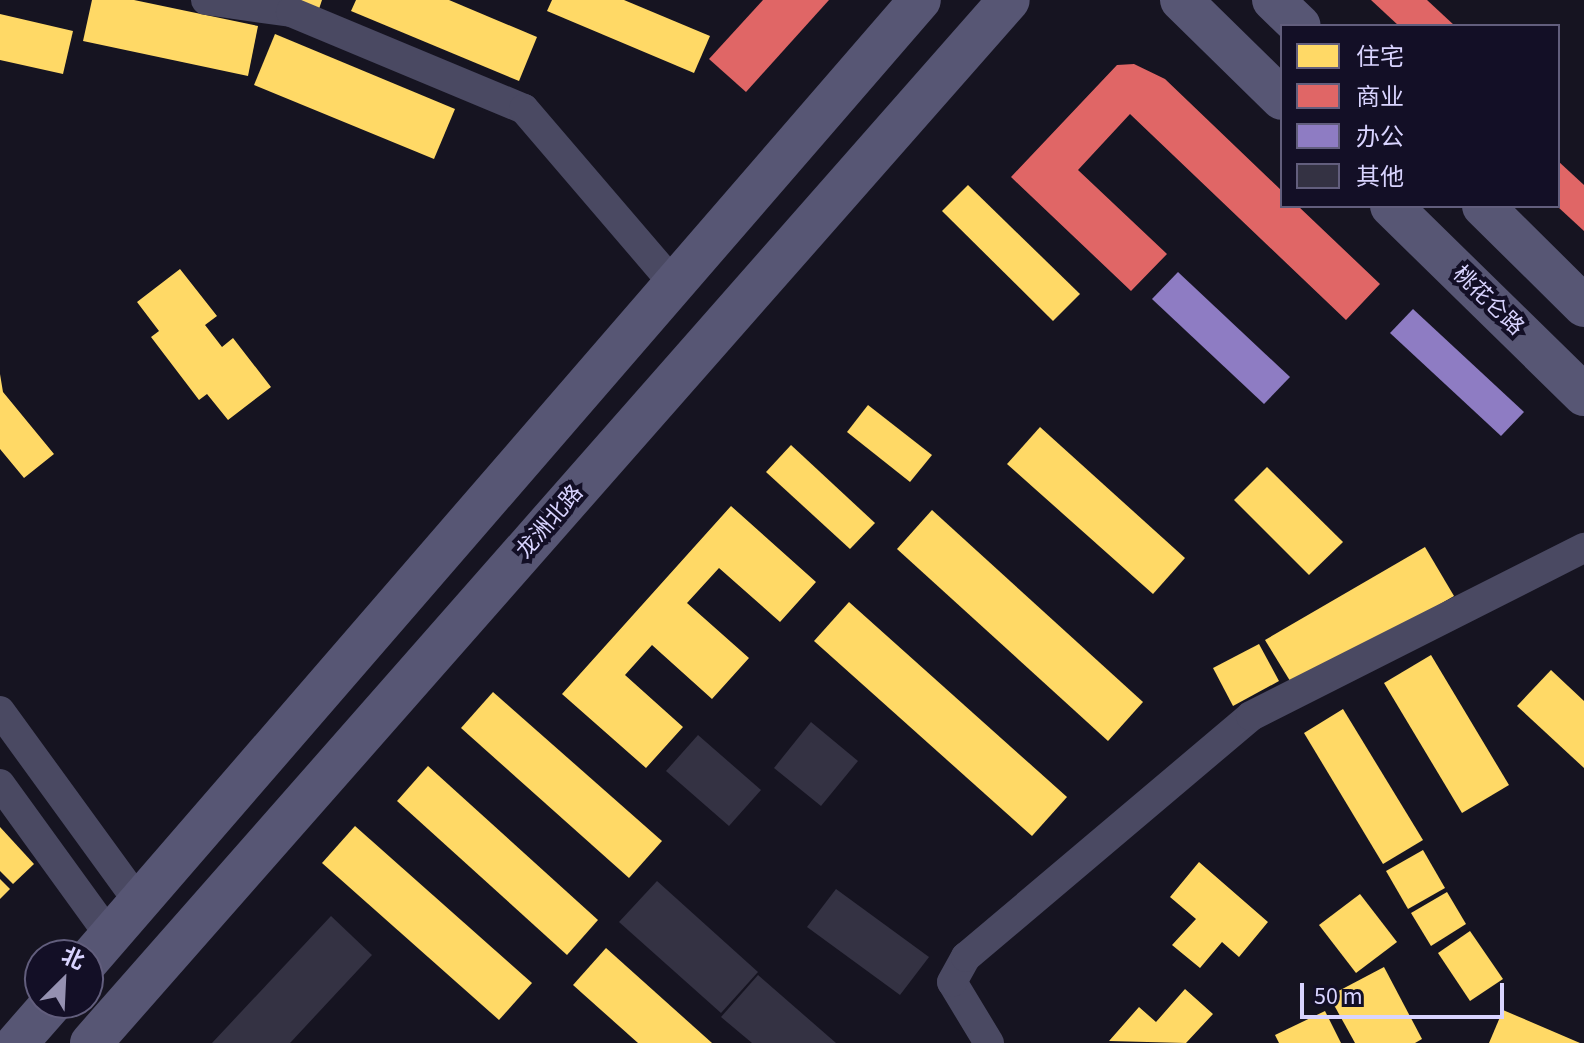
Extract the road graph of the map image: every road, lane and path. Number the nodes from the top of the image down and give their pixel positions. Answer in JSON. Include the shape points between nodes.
{"nodes":[{"id":1,"x":206,"y":0,"type":"edge"},
{"id":2,"x":920,"y":0,"type":"edge"},
{"id":3,"x":1009,"y":0,"type":"edge"},
{"id":4,"x":1181,"y":0,"type":"edge"},
{"id":5,"x":1273,"y":0,"type":"edge"},
{"id":6,"x":1298,"y":24,"type":"edge"},
{"id":7,"x":1280,"y":97,"type":"edge"},
{"id":8,"x":1393,"y":208,"type":"edge"},
{"id":9,"x":1485,"y":208,"type":"edge"},
{"id":10,"x":674,"y":284,"type":"junction"},
{"id":11,"x":1584,"y":306,"type":"edge"},
{"id":12,"x":1584,"y":395,"type":"edge"},
{"id":13,"x":1584,"y":548,"type":"edge"},
{"id":14,"x":0,"y":711,"type":"edge"},
{"id":15,"x":0,"y":784,"type":"edge"},
{"id":16,"x":139,"y":902,"type":"junction"},
{"id":17,"x":93,"y":939,"type":"edge"},
{"id":18,"x":104,"y":943,"type":"edge"},
{"id":19,"x":38,"y":1019,"type":"edge"},
{"id":20,"x":17,"y":1043,"type":"edge"},
{"id":21,"x":91,"y":1043,"type":"edge"},
{"id":22,"x":989,"y":1043,"type":"edge"}],
"edges":[{"from":1,"to":10,"type":"street","via":[[291,12],[524,109]]},
{"from":2,"to":10,"type":"main road"},
{"from":3,"to":21,"type":"main road","name":"龙洲北路"},
{"from":4,"to":7,"type":"main road"},
{"from":5,"to":6,"type":"main road"},
{"from":8,"to":12,"type":"main road","name":"桃花仑路"},
{"from":9,"to":11,"type":"main road"},
{"from":10,"to":16,"type":"main road"},
{"from":13,"to":22,"type":"street","via":[[1251,716],[966,957],[952,982]]},
{"from":14,"to":16,"type":"street"},
{"from":15,"to":17,"type":"street"},
{"from":16,"to":18,"type":"main road"},
{"from":19,"to":20,"type":"main road"}]}
